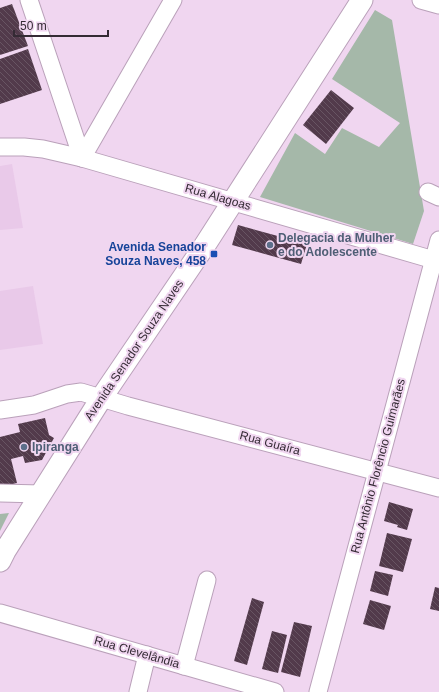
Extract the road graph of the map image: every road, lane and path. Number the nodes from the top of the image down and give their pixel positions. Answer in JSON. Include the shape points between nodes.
{"nodes":[{"id":1,"x":29,"y":0,"type":"edge"},
{"id":2,"x":173,"y":0,"type":"edge"},
{"id":3,"x":362,"y":0,"type":"edge"},
{"id":4,"x":421,"y":0,"type":"edge"},
{"id":5,"x":439,"y":5,"type":"edge"},
{"id":6,"x":0,"y":147,"type":"edge"},
{"id":7,"x":82,"y":158,"type":"junction"},
{"id":8,"x":233,"y":202,"type":"junction"},
{"id":9,"x":439,"y":240,"type":"edge"},
{"id":10,"x":434,"y":260,"type":"junction"},
{"id":11,"x":102,"y":397,"type":"junction"},
{"id":12,"x":0,"y":410,"type":"edge"},
{"id":13,"x":377,"y":472,"type":"junction"},
{"id":14,"x":439,"y":488,"type":"edge"},
{"id":15,"x":0,"y":493,"type":"edge"},
{"id":16,"x":41,"y":494,"type":"junction"},
{"id":17,"x":0,"y":561,"type":"edge"},
{"id":18,"x":207,"y":580,"type":"dead end"},
{"id":19,"x":0,"y":613,"type":"edge"},
{"id":20,"x":147,"y":655,"type":"junction"},
{"id":21,"x":184,"y":666,"type":"junction"},
{"id":22,"x":138,"y":692,"type":"edge"},
{"id":23,"x":275,"y":692,"type":"edge"},
{"id":24,"x":318,"y":692,"type":"edge"}],
"edges":[{"from":1,"to":7,"type":"street"},
{"from":2,"to":7,"type":"street"},
{"from":3,"to":8,"type":"main road","name":"Avenida Senador Souza Naves"},
{"from":4,"to":5,"type":"street"},
{"from":6,"to":7,"type":"street","name":"Rua Alagoas","via":[[43,149]]},
{"from":7,"to":8,"type":"street","name":"Rua Alagoas"},
{"from":8,"to":10,"type":"street","name":"Rua Alagoas"},
{"from":8,"to":11,"type":"main road","name":"Avenida Senador Souza Naves"},
{"from":9,"to":10,"type":"street","name":"Rua Antônio Florêncio Guimarães"},
{"from":10,"to":13,"type":"street","name":"Rua Antônio Florêncio Guimarães"},
{"from":11,"to":12,"type":"street","name":"Rua Guaíra","via":[[81,392],[34,405]]},
{"from":11,"to":13,"type":"street","name":"Rua Guaíra"},
{"from":11,"to":16,"type":"main road","name":"Avenida Senador Souza Naves"},
{"from":13,"to":14,"type":"street","name":"Rua Guaíra"},
{"from":13,"to":24,"type":"street","name":"Rua Antônio Florêncio Guimarães"},
{"from":15,"to":16,"type":"street"},
{"from":16,"to":17,"type":"main road","name":"Avenida Senador Souza Naves"},
{"from":18,"to":21,"type":"street"},
{"from":19,"to":20,"type":"street","name":"Rua Clevelândia"},
{"from":20,"to":21,"type":"street","name":"Rua Clevelândia"},
{"from":20,"to":22,"type":"street"},
{"from":21,"to":23,"type":"street","name":"Rua Clevelândia"}]}
